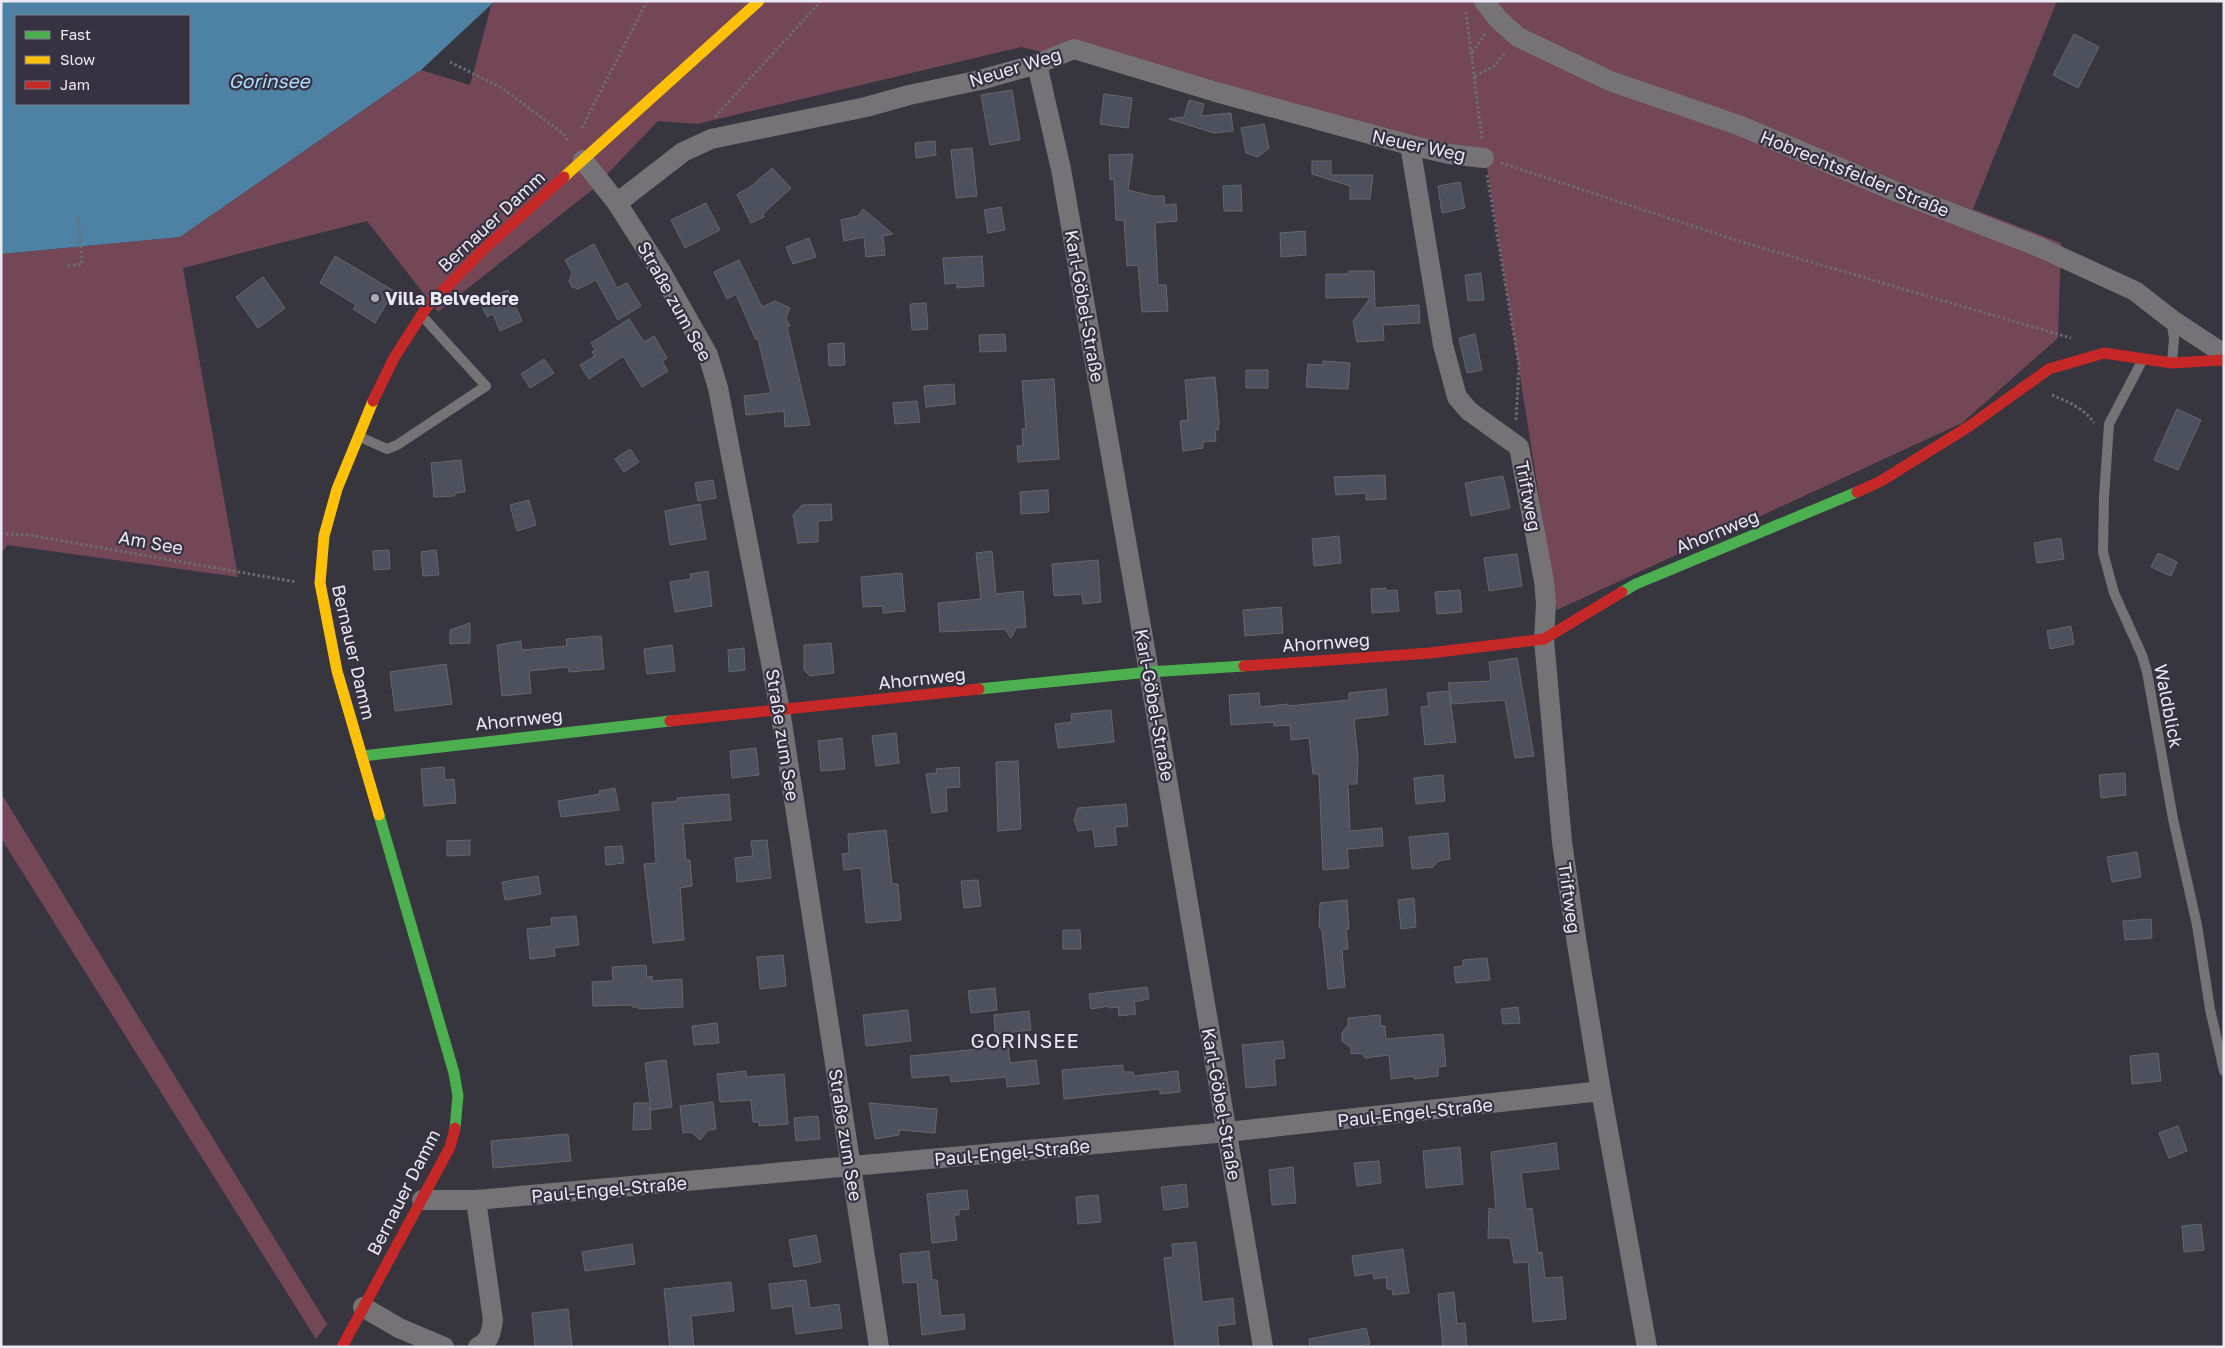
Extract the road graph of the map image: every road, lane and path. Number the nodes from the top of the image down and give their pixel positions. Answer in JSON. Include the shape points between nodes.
{"nodes":[{"id":1,"x":647,"y":1,"type":"edge"},
{"id":2,"x":759,"y":1,"type":"edge"},
{"id":3,"x":821,"y":1,"type":"edge"},
{"id":4,"x":1475,"y":5,"type":"edge"},
{"id":5,"x":1518,"y":37,"type":"junction"},
{"id":6,"x":450,"y":62,"type":"dead end"},
{"id":7,"x":1037,"y":64,"type":"junction"},
{"id":8,"x":1475,"y":76,"type":"junction"},
{"id":9,"x":709,"y":124,"type":"dead end"},
{"id":10,"x":581,"y":130,"type":"dead end"},
{"id":11,"x":1410,"y":145,"type":"junction"},
{"id":12,"x":1484,"y":158,"type":"junction"},
{"id":13,"x":583,"y":160,"type":"junction"},
{"id":14,"x":617,"y":203,"type":"junction"},
{"id":15,"x":78,"y":214,"type":"dead end"},
{"id":16,"x":68,"y":266,"type":"dead end"},
{"id":17,"x":420,"y":315,"type":"junction"},
{"id":18,"x":2171,"y":319,"type":"junction"},
{"id":19,"x":2104,"y":354,"type":"junction"},
{"id":20,"x":2224,"y":354,"type":"edge"},
{"id":21,"x":2144,"y":358,"type":"junction"},
{"id":22,"x":2224,"y":360,"type":"edge"},
{"id":23,"x":2172,"y":363,"type":"junction"},
{"id":24,"x":2028,"y":385,"type":"junction"},
{"id":25,"x":358,"y":436,"type":"junction"},
{"id":26,"x":2108,"y":443,"type":"junction"},
{"id":27,"x":1519,"y":447,"type":"junction"},
{"id":28,"x":2,"y":536,"type":"edge"},
{"id":29,"x":295,"y":582,"type":"dead end"},
{"id":30,"x":1544,"y":639,"type":"junction"},
{"id":31,"x":1149,"y":672,"type":"junction"},
{"id":32,"x":780,"y":710,"type":"junction"},
{"id":33,"x":362,"y":756,"type":"junction"},
{"id":34,"x":2224,"y":1070,"type":"edge"},
{"id":35,"x":1601,"y":1091,"type":"junction"},
{"id":36,"x":1227,"y":1132,"type":"junction"},
{"id":37,"x":852,"y":1167,"type":"junction"},
{"id":38,"x":422,"y":1200,"type":"junction"},
{"id":39,"x":476,"y":1200,"type":"junction"},
{"id":40,"x":363,"y":1307,"type":"junction"},
{"id":41,"x":484,"y":1345,"type":"edge"},
{"id":42,"x":342,"y":1347,"type":"edge"},
{"id":43,"x":444,"y":1347,"type":"edge"},
{"id":44,"x":880,"y":1347,"type":"edge"},
{"id":45,"x":1263,"y":1347,"type":"edge"},
{"id":46,"x":1647,"y":1347,"type":"edge"}],
"edges":[{"from":1,"to":10,"type":"path"},
{"from":2,"to":13,"type":"street","name":"Bernauer Damm"},
{"from":3,"to":9,"type":"path"},
{"from":4,"to":5,"type":"street","name":"Hobrechtsfelder Straße"},
{"from":4,"to":8,"type":"path","name":"Triftweg"},
{"from":5,"to":8,"type":"path","via":[[1494,66]]},
{"from":5,"to":18,"type":"street","name":"Hobrechtsfelder Straße","via":[[1610,81],[1741,126],[2039,247],[2135,291]]},
{"from":6,"to":13,"type":"path","via":[[502,88],[565,135]]},
{"from":7,"to":11,"type":"street","name":"Neuer Weg","via":[[1074,49]]},
{"from":7,"to":14,"type":"street","name":"Neuer Weg","via":[[866,107],[711,139],[683,152]]},
{"from":7,"to":31,"type":"street","name":"Karl-Göbel-Straße","via":[[1061,169]]},
{"from":8,"to":12,"type":"path","name":"Triftweg"},
{"from":11,"to":12,"type":"street","name":"Neuer Weg"},
{"from":11,"to":27,"type":"street","name":"Triftweg","via":[[1443,345],[1457,397],[1469,411]]},
{"from":12,"to":19,"type":"path","via":[[1732,239],[2096,345]]},
{"from":12,"to":27,"type":"path","name":"Triftweg","via":[[1518,364],[1516,422]]},
{"from":13,"to":14,"type":"street","name":"Straße zum See"},
{"from":13,"to":17,"type":"street","name":"Bernauer Damm","via":[[472,260]]},
{"from":14,"to":32,"type":"street","name":"Straße zum See","via":[[708,355],[718,388]]},
{"from":15,"to":16,"type":"path","via":[[82,264]]},
{"from":17,"to":25,"type":"street","name":"Bernauer Damm","via":[[394,358]]},
{"from":17,"to":25,"type":"lane","via":[[486,386],[397,446],[387,449]]},
{"from":18,"to":20,"type":"street","name":"Hobrechtsfelder Straße"},
{"from":18,"to":23,"type":"lane","via":[[2174,338]]},
{"from":19,"to":21,"type":"street","name":"Ahornweg"},
{"from":19,"to":24,"type":"street","name":"Ahornweg","via":[[2049,369]]},
{"from":21,"to":23,"type":"street","name":"Ahornweg"},
{"from":21,"to":26,"type":"lane","name":"Waldblick","via":[[2110,424]]},
{"from":22,"to":23,"type":"street","name":"Ahornweg"},
{"from":24,"to":26,"type":"path","via":[[2065,400],[2090,417]]},
{"from":24,"to":30,"type":"street","name":"Ahornweg","via":[[1968,428],[1881,481],[1636,584]]},
{"from":25,"to":33,"type":"street","name":"Bernauer Damm","via":[[337,489],[324,536],[320,583],[337,671]]},
{"from":26,"to":34,"type":"lane","name":"Waldblick","via":[[2103,552],[2114,593],[2148,672],[2173,819]]},
{"from":27,"to":30,"type":"street","name":"Triftweg","via":[[1544,581]]},
{"from":28,"to":29,"type":"path","name":"Am See","via":[[29,535]]},
{"from":30,"to":31,"type":"street","name":"Ahornweg","via":[[1430,653]]},
{"from":30,"to":35,"type":"street","name":"Triftweg","via":[[1562,842]]},
{"from":31,"to":32,"type":"street","name":"Ahornweg"},
{"from":31,"to":36,"type":"street","name":"Karl-Göbel-Straße"},
{"from":32,"to":33,"type":"street","name":"Ahornweg"},
{"from":32,"to":37,"type":"street","name":"Straße zum See"},
{"from":33,"to":38,"type":"street","name":"Bernauer Damm","via":[[458,1096],[458,1119],[450,1147]]},
{"from":35,"to":36,"type":"street","name":"Paul-Engel-Straße"},
{"from":35,"to":46,"type":"street","name":"Triftweg"},
{"from":36,"to":37,"type":"street","name":"Paul-Engel-Straße"},
{"from":36,"to":45,"type":"street","name":"Karl-Göbel-Straße"},
{"from":37,"to":39,"type":"street","name":"Paul-Engel-Straße"},
{"from":37,"to":44,"type":"street","name":"Straße zum See"},
{"from":38,"to":39,"type":"street","name":"Paul-Engel-Straße"},
{"from":38,"to":40,"type":"street","name":"Bernauer Damm"},
{"from":39,"to":41,"type":"street","via":[[492,1320],[491,1333]]},
{"from":40,"to":42,"type":"street","name":"Bernauer Damm"},
{"from":40,"to":43,"type":"street","via":[[399,1328]]}]}
